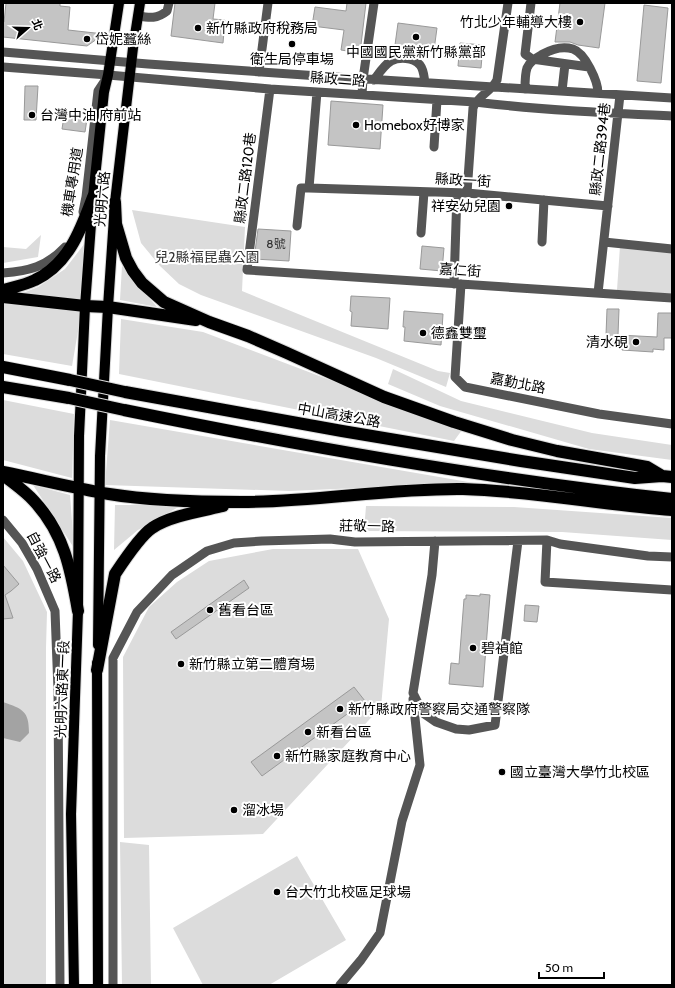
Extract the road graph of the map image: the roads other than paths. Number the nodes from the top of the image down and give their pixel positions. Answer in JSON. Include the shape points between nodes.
{"nodes":[{"id":1,"x":119,"y":3,"type":"edge"},
{"id":2,"x":140,"y":3,"type":"edge"},
{"id":3,"x":169,"y":3,"type":"edge"},
{"id":4,"x":268,"y":3,"type":"edge"},
{"id":5,"x":374,"y":3,"type":"edge"},
{"id":6,"x":508,"y":3,"type":"edge"},
{"id":7,"x":531,"y":3,"type":"edge"},
{"id":8,"x":138,"y":16,"type":"junction"},
{"id":9,"x":3,"y":52,"type":"edge"},
{"id":10,"x":532,"y":59,"type":"junction"},
{"id":11,"x":110,"y":61,"type":"junction"},
{"id":12,"x":131,"y":63,"type":"junction"},
{"id":13,"x":564,"y":64,"type":"junction"},
{"id":14,"x":3,"y":67,"type":"edge"},
{"id":15,"x":589,"y":67,"type":"junction"},
{"id":16,"x":259,"y":72,"type":"junction"},
{"id":17,"x":108,"y":75,"type":"junction"},
{"id":18,"x":130,"y":77,"type":"junction"},
{"id":19,"x":363,"y":79,"type":"junction"},
{"id":20,"x":374,"y":80,"type":"junction"},
{"id":21,"x":425,"y":83,"type":"junction"},
{"id":22,"x":493,"y":88,"type":"junction"},
{"id":23,"x":270,"y":89,"type":"junction"},
{"id":24,"x":525,"y":89,"type":"junction"},
{"id":25,"x":562,"y":91,"type":"junction"},
{"id":26,"x":317,"y":92,"type":"junction"},
{"id":27,"x":598,"y":93,"type":"junction"},
{"id":28,"x":620,"y":94,"type":"junction"},
{"id":29,"x":362,"y":95,"type":"junction"},
{"id":30,"x":672,"y":98,"type":"edge"},
{"id":31,"x":437,"y":100,"type":"junction"},
{"id":32,"x":475,"y":102,"type":"junction"},
{"id":33,"x":618,"y":113,"type":"junction"},
{"id":34,"x":672,"y":116,"type":"edge"},
{"id":35,"x":434,"y":147,"type":"dead end"},
{"id":36,"x":309,"y":188,"type":"junction"},
{"id":37,"x":424,"y":192,"type":"junction"},
{"id":38,"x":467,"y":193,"type":"junction"},
{"id":39,"x":457,"y":194,"type":"junction"},
{"id":40,"x":94,"y":197,"type":"junction"},
{"id":41,"x":544,"y":200,"type":"junction"},
{"id":42,"x":115,"y":202,"type":"junction"},
{"id":43,"x":608,"y":206,"type":"junction"},
{"id":44,"x":297,"y":226,"type":"dead end"},
{"id":45,"x":421,"y":233,"type":"dead end"},
{"id":46,"x":542,"y":242,"type":"dead end"},
{"id":47,"x":604,"y":242,"type":"junction"},
{"id":48,"x":672,"y":249,"type":"edge"},
{"id":49,"x":247,"y":270,"type":"joint"},
{"id":50,"x":3,"y":273,"type":"edge"},
{"id":51,"x":457,"y":284,"type":"junction"},
{"id":52,"x":3,"y":290,"type":"edge"},
{"id":53,"x":598,"y":293,"type":"junction"},
{"id":54,"x":3,"y":297,"type":"edge"},
{"id":55,"x":672,"y":298,"type":"edge"},
{"id":56,"x":85,"y":306,"type":"junction"},
{"id":57,"x":108,"y":307,"type":"junction"},
{"id":58,"x":209,"y":322,"type":"junction"},
{"id":59,"x":3,"y":367,"type":"edge"},
{"id":60,"x":3,"y":387,"type":"edge"},
{"id":61,"x":81,"y":394,"type":"joint"},
{"id":62,"x":672,"y":424,"type":"edge"},
{"id":63,"x":3,"y":472,"type":"edge"},
{"id":64,"x":3,"y":475,"type":"edge"},
{"id":65,"x":667,"y":476,"type":"edge"},
{"id":66,"x":79,"y":488,"type":"junction"},
{"id":67,"x":101,"y":492,"type":"junction"},
{"id":68,"x":672,"y":499,"type":"edge"},
{"id":69,"x":242,"y":502,"type":"junction"},
{"id":70,"x":672,"y":510,"type":"edge"},
{"id":71,"x":3,"y":520,"type":"edge"},
{"id":72,"x":547,"y":540,"type":"junction"},
{"id":73,"x":435,"y":541,"type":"junction"},
{"id":74,"x":518,"y":541,"type":"junction"},
{"id":75,"x":672,"y":557,"type":"edge"},
{"id":76,"x":672,"y":590,"type":"edge"},
{"id":77,"x":78,"y":611,"type":"junction"},
{"id":78,"x":55,"y":612,"type":"joint"},
{"id":79,"x":97,"y":670,"type":"junction"},
{"id":80,"x":413,"y":693,"type":"junction"},
{"id":81,"x":71,"y":814,"type":"junction"},
{"id":82,"x":58,"y":842,"type":"junction"},
{"id":83,"x":60,"y":985,"type":"edge"},
{"id":84,"x":74,"y":985,"type":"edge"},
{"id":85,"x":98,"y":985,"type":"edge"},
{"id":86,"x":113,"y":985,"type":"edge"},
{"id":87,"x":340,"y":985,"type":"edge"}],
"edges":[{"from":1,"to":11,"type":"main road","name":"光明六路"},
{"from":2,"to":8,"type":"main road","name":"光明六路"},
{"from":3,"to":8,"type":"street","via":[[167,11],[160,17]]},
{"from":4,"to":16,"type":"street"},
{"from":5,"to":19,"type":"street"},
{"from":6,"to":22,"type":"street","via":[[497,80]]},
{"from":7,"to":10,"type":"street","via":[[525,54]]},
{"from":8,"to":12,"type":"main road","name":"光明六路"},
{"from":9,"to":11,"type":"street","name":"縣政二路"},
{"from":10,"to":13,"type":"street"},
{"from":10,"to":15,"type":"street","via":[[561,48],[574,49]]},
{"from":10,"to":24,"type":"street","via":[[527,68]]},
{"from":11,"to":12,"type":"street","name":"縣政二路"},
{"from":11,"to":17,"type":"main road","name":"光明六路"},
{"from":12,"to":16,"type":"street","name":"縣政二路"},
{"from":12,"to":18,"type":"main road","name":"光明六路"},
{"from":13,"to":15,"type":"street"},
{"from":13,"to":25,"type":"street"},
{"from":14,"to":17,"type":"street","name":"縣政二路"},
{"from":15,"to":27,"type":"street"},
{"from":16,"to":19,"type":"street","name":"縣政二路"},
{"from":17,"to":18,"type":"street","name":"縣政二路"},
{"from":17,"to":40,"type":"main road","name":"光明六路","via":[[104,92]]},
{"from":17,"to":50,"type":"street","name":"機車專用道","via":[[98,91],[86,197],[78,227],[66,247],[42,266]]},
{"from":18,"to":23,"type":"street","name":"縣政二路"},
{"from":18,"to":42,"type":"main road","name":"光明六路"},
{"from":19,"to":20,"type":"street","name":"縣政二路"},
{"from":19,"to":29,"type":"street"},
{"from":20,"to":21,"type":"street","name":"縣政二路"},
{"from":20,"to":21,"type":"street","via":[[390,61],[400,58],[412,60],[420,65]]},
{"from":21,"to":22,"type":"street","name":"縣政二路"},
{"from":22,"to":24,"type":"street","name":"縣政二路"},
{"from":22,"to":32,"type":"street"},
{"from":23,"to":26,"type":"street","name":"縣政二路"},
{"from":23,"to":49,"type":"street","name":"縣政二路120巷"},
{"from":24,"to":25,"type":"street","name":"縣政二路"},
{"from":25,"to":27,"type":"street","name":"縣政二路"},
{"from":26,"to":29,"type":"street","name":"縣政二路"},
{"from":26,"to":36,"type":"street"},
{"from":27,"to":28,"type":"street","name":"縣政二路"},
{"from":28,"to":30,"type":"street","name":"縣政二路"},
{"from":28,"to":33,"type":"street","name":"縣政二路394巷"},
{"from":29,"to":31,"type":"street","name":"縣政二路"},
{"from":31,"to":32,"type":"street","name":"縣政二路"},
{"from":31,"to":35,"type":"street"},
{"from":32,"to":33,"type":"street","name":"縣政二路"},
{"from":32,"to":38,"type":"street"},
{"from":33,"to":34,"type":"street","name":"縣政二路"},
{"from":33,"to":43,"type":"street","name":"縣政二路394巷"},
{"from":36,"to":37,"type":"street","name":"縣政一街"},
{"from":36,"to":44,"type":"street","via":[[301,188]]},
{"from":37,"to":39,"type":"street","name":"縣政一街"},
{"from":37,"to":45,"type":"street"},
{"from":38,"to":39,"type":"street","name":"縣政一街"},
{"from":38,"to":41,"type":"street","name":"縣政一街"},
{"from":39,"to":51,"type":"street","name":"嘉勤北路"},
{"from":40,"to":52,"type":"highway","via":[[72,246],[60,261],[35,280]]},
{"from":40,"to":56,"type":"main road","name":"光明六路"},
{"from":41,"to":43,"type":"street","name":"縣政一街"},
{"from":41,"to":46,"type":"street"},
{"from":42,"to":57,"type":"main road","name":"光明六路"},
{"from":42,"to":58,"type":"highway","via":[[120,240],[133,271],[142,283],[164,302]]},
{"from":43,"to":47,"type":"street"},
{"from":47,"to":48,"type":"street"},
{"from":47,"to":53,"type":"street"},
{"from":49,"to":51,"type":"street","name":"嘉仁街"},
{"from":51,"to":53,"type":"street","name":"嘉仁街"},
{"from":51,"to":62,"type":"street","name":"嘉勤北路","via":[[455,377],[464,387],[599,414]]},
{"from":53,"to":55,"type":"street","name":"嘉仁街"},
{"from":54,"to":56,"type":"highway"},
{"from":56,"to":57,"type":"highway"},
{"from":56,"to":61,"type":"main road","name":"光明六路"},
{"from":57,"to":58,"type":"highway"},
{"from":57,"to":67,"type":"main road","name":"光明六路","via":[[100,456]]},
{"from":58,"to":65,"type":"highway","via":[[248,336],[384,397],[454,422],[556,451],[646,467]]},
{"from":59,"to":65,"type":"highway","name":"中山高速公路","bridge":true,"via":[[342,432],[635,478]]},
{"from":60,"to":68,"type":"highway","bridge":true,"via":[[230,431],[455,470]]},
{"from":61,"to":66,"type":"main road","name":"光明六路東一段"},
{"from":63,"to":66,"type":"highway"},
{"from":64,"to":77,"type":"highway","via":[[33,500],[56,532],[69,563]]},
{"from":66,"to":67,"type":"highway"},
{"from":66,"to":77,"type":"main road","name":"光明六路東一段"},
{"from":67,"to":69,"type":"highway","via":[[171,500]]},
{"from":67,"to":79,"type":"main road"},
{"from":69,"to":70,"type":"highway","via":[[410,490],[462,489],[497,490]]},
{"from":69,"to":79,"type":"highway","via":[[170,519],[151,528],[138,542],[115,574]]},
{"from":71,"to":78,"type":"street","name":"自強一路","via":[[22,542]]},
{"from":72,"to":74,"type":"street","name":"莊敬一路"},
{"from":72,"to":75,"type":"street","name":"莊敬一路","via":[[633,554]]},
{"from":72,"to":76,"type":"street","via":[[545,582]]},
{"from":73,"to":74,"type":"street","name":"莊敬一路"},
{"from":73,"to":80,"type":"street"},
{"from":73,"to":86,"type":"street","name":"莊敬一路","via":[[355,542],[330,539],[234,543],[207,551],[172,575],[137,612],[113,658]]},
{"from":74,"to":80,"type":"street","via":[[494,725],[469,730],[436,722],[423,713]]},
{"from":77,"to":81,"type":"main road","name":"光明六路東一段"},
{"from":78,"to":82,"type":"street","name":"光明六路東一段"},
{"from":79,"to":85,"type":"main road"},
{"from":80,"to":87,"type":"street","via":[[420,766],[402,821],[380,933]]},
{"from":81,"to":82,"type":"street"},
{"from":81,"to":84,"type":"main road","name":"光明六路東一段"},
{"from":82,"to":83,"type":"street","name":"光明六路東一段"}]}
